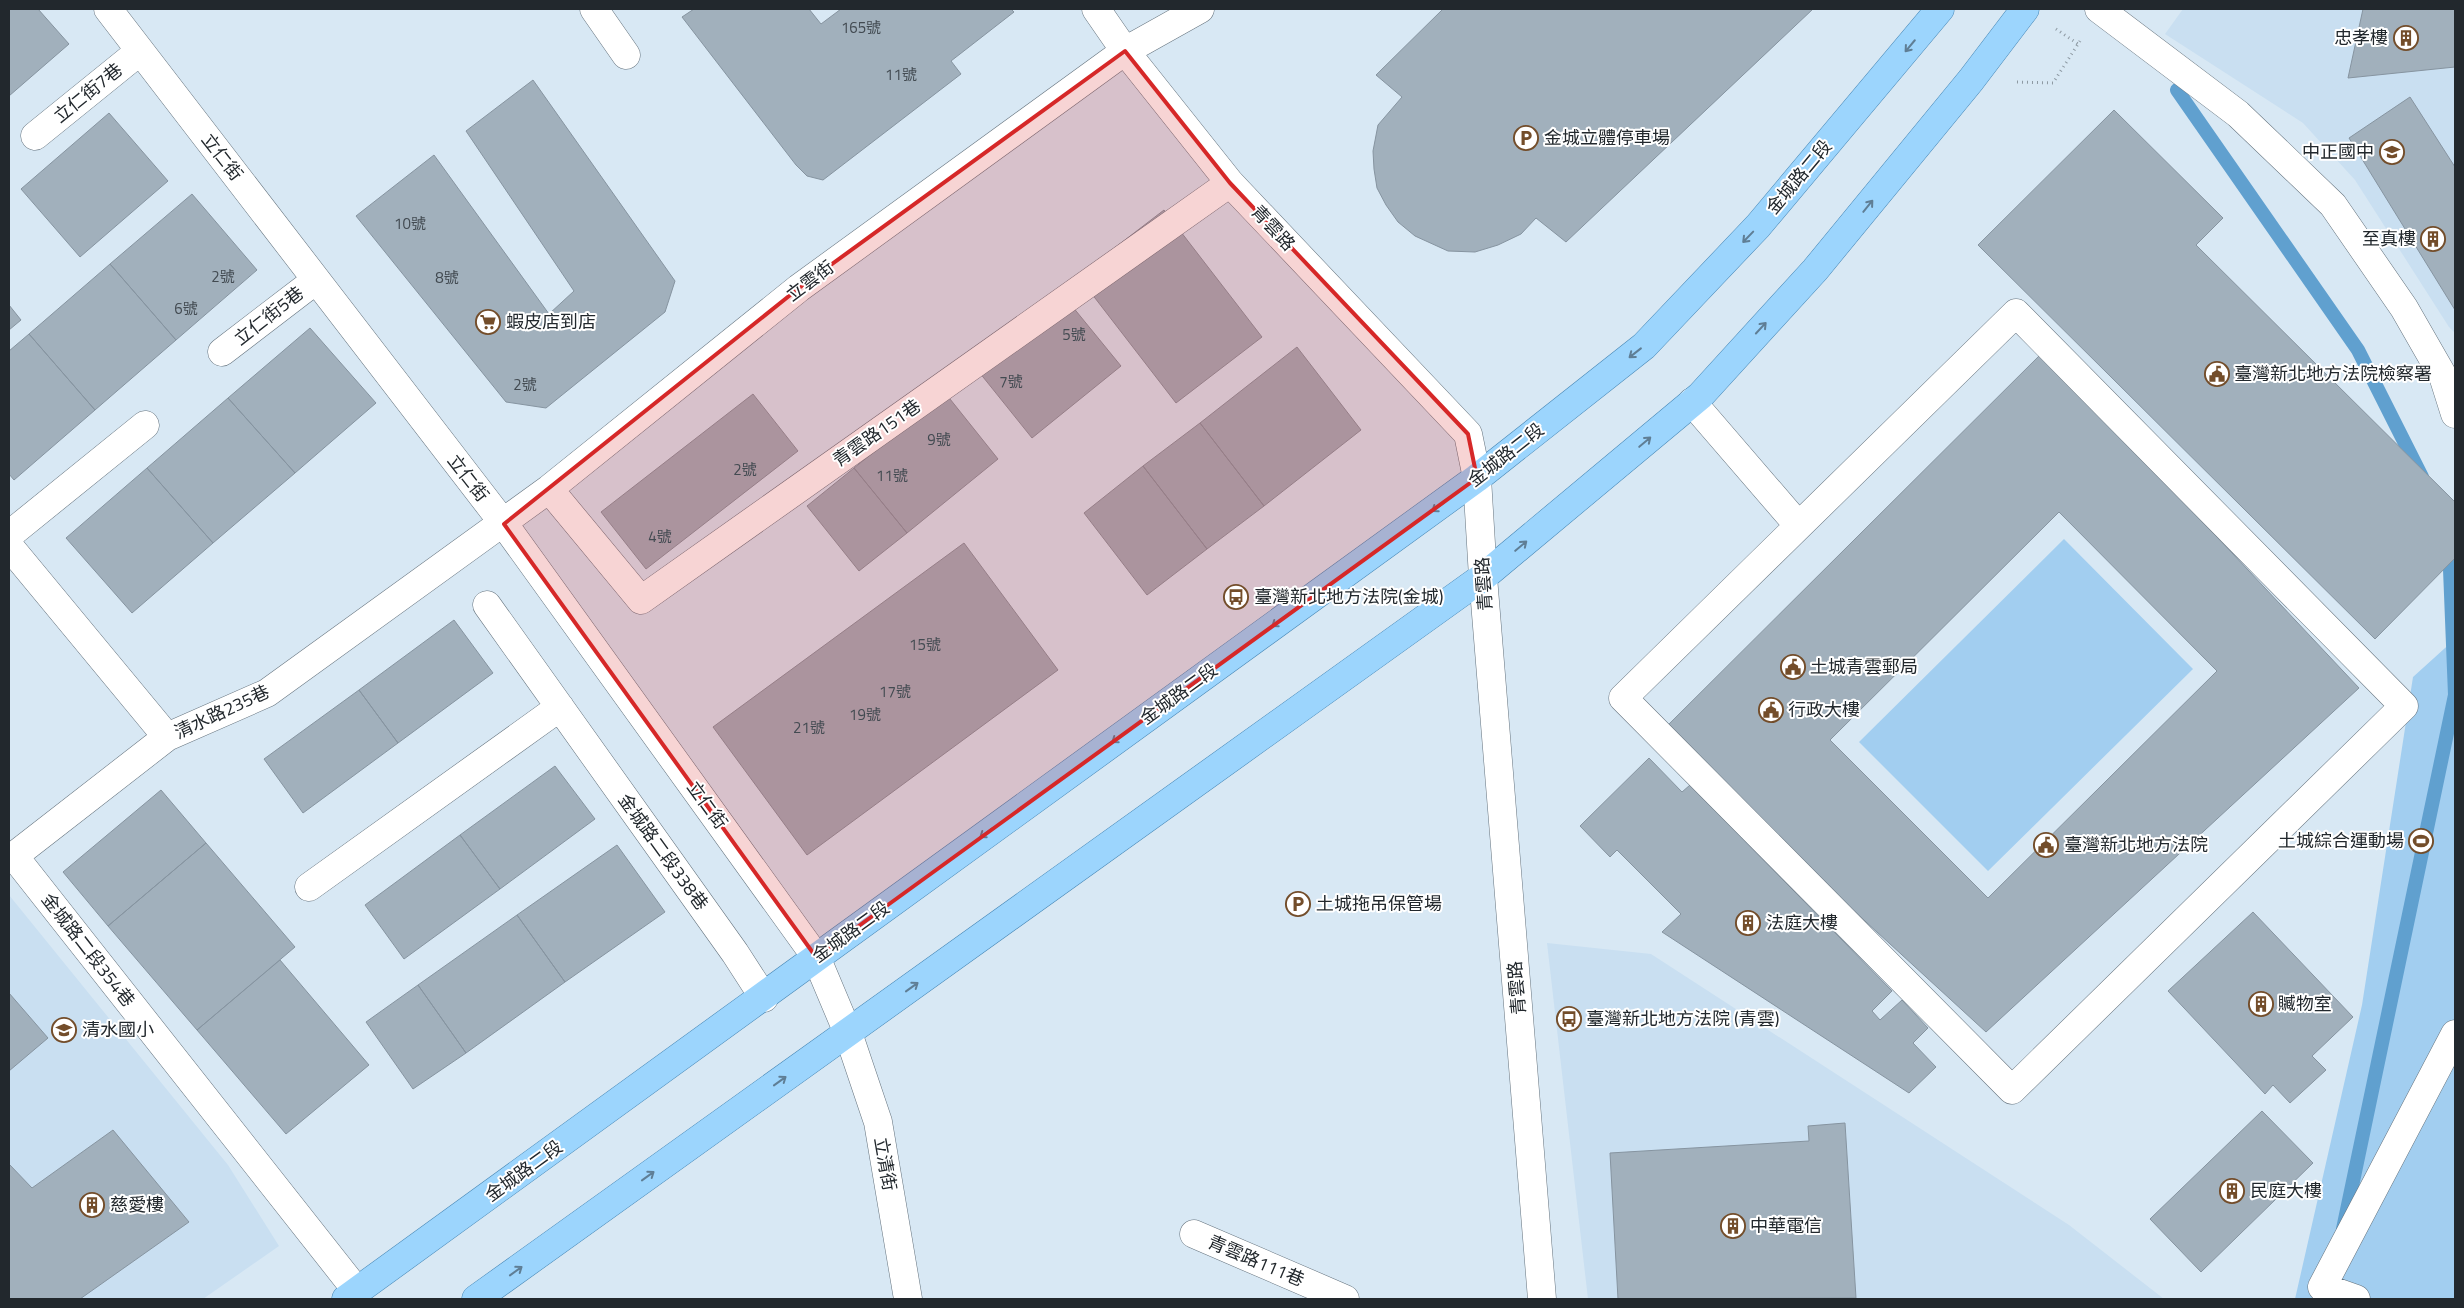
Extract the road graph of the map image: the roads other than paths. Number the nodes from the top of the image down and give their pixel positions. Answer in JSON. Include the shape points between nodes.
{"nodes":[{"id":1,"x":108,"y":9,"type":"edge"},
{"id":2,"x":594,"y":9,"type":"edge"},
{"id":3,"x":1096,"y":9,"type":"edge"},
{"id":4,"x":1200,"y":9,"type":"edge"},
{"id":5,"x":1940,"y":9,"type":"edge"},
{"id":6,"x":2025,"y":9,"type":"edge"},
{"id":7,"x":2099,"y":9,"type":"edge"},
{"id":8,"x":140,"y":51,"type":"junction"},
{"id":9,"x":1125,"y":51,"type":"junction"},
{"id":10,"x":626,"y":55,"type":"dead end"},
{"id":11,"x":35,"y":136,"type":"dead end"},
{"id":12,"x":1230,"y":183,"type":"junction"},
{"id":13,"x":316,"y":280,"type":"junction"},
{"id":14,"x":222,"y":352,"type":"dead end"},
{"id":15,"x":1692,"y":402,"type":"junction"},
{"id":16,"x":2455,"y":414,"type":"edge"},
{"id":17,"x":145,"y":425,"type":"dead end"},
{"id":18,"x":1477,"y":478,"type":"junction"},
{"id":19,"x":549,"y":489,"type":"junction"},
{"id":20,"x":504,"y":524,"type":"junction"},
{"id":21,"x":1798,"y":526,"type":"junction"},
{"id":22,"x":9,"y":535,"type":"edge"},
{"id":23,"x":9,"y":546,"type":"edge"},
{"id":24,"x":1483,"y":577,"type":"junction"},
{"id":25,"x":487,"y":605,"type":"dead end"},
{"id":26,"x":560,"y":707,"type":"junction"},
{"id":27,"x":168,"y":737,"type":"junction"},
{"id":28,"x":11,"y":853,"type":"edge"},
{"id":29,"x":309,"y":886,"type":"dead end"},
{"id":30,"x":816,"y":957,"type":"junction"},
{"id":31,"x":764,"y":998,"type":"junction"},
{"id":32,"x":848,"y":1033,"type":"junction"},
{"id":33,"x":2455,"y":1034,"type":"edge"},
{"id":34,"x":1194,"y":1234,"type":"dead end"},
{"id":35,"x":352,"y":1295,"type":"edge"},
{"id":36,"x":476,"y":1299,"type":"edge"},
{"id":37,"x":908,"y":1299,"type":"edge"},
{"id":38,"x":1345,"y":1299,"type":"edge"},
{"id":39,"x":1542,"y":1299,"type":"edge"},
{"id":40,"x":2356,"y":1299,"type":"edge"}],
"edges":[{"from":1,"to":8,"type":"street","name":"立仁街"},
{"from":2,"to":10,"type":"street"},
{"from":3,"to":9,"type":"street","name":"青雲路"},
{"from":4,"to":9,"type":"street","name":"立雲街"},
{"from":5,"to":18,"type":"main road","name":"金城路二段","one_way":true,"via":[[1758,226],[1644,346]]},
{"from":15,"to":6,"type":"main road","one_way":true,"via":[[1815,270]]},
{"from":7,"to":16,"type":"street","via":[[2238,114],[2333,205],[2404,308],[2443,376]]},
{"from":8,"to":11,"type":"street","name":"立仁街7巷"},
{"from":8,"to":13,"type":"street","name":"立仁街"},
{"from":9,"to":12,"type":"street","name":"青雲路"},
{"from":9,"to":19,"type":"street","name":"立雲街","via":[[799,288]]},
{"from":12,"to":18,"type":"street","name":"青雲路","via":[[1468,434]]},
{"from":12,"to":19,"type":"street","name":"青雲路151巷","via":[[641,600]]},
{"from":13,"to":14,"type":"street","name":"立仁街5巷"},
{"from":13,"to":20,"type":"street","name":"立仁街"},
{"from":15,"to":21,"type":"street"},
{"from":24,"to":15,"type":"main road","one_way":true},
{"from":17,"to":22,"type":"street"},
{"from":18,"to":24,"type":"street","name":"青雲路"},
{"from":18,"to":30,"type":"main road","name":"金城路二段","one_way":true},
{"from":19,"to":20,"type":"street","name":"立雲街"},
{"from":20,"to":27,"type":"street","name":"清水路235巷","via":[[267,693]]},
{"from":20,"to":30,"type":"street","name":"立仁街"},
{"from":21,"to":21,"type":"street","via":[[2016,312],[2404,706],[2012,1090],[1623,698]]},
{"from":23,"to":27,"type":"street","name":"清水路235巷"},
{"from":32,"to":24,"type":"main road","one_way":true},
{"from":24,"to":39,"type":"street","name":"青雲路"},
{"from":25,"to":26,"type":"street","name":"金城路二段338巷"},
{"from":26,"to":29,"type":"street"},
{"from":26,"to":31,"type":"street","name":"金城路二段338巷","via":[[730,945]]},
{"from":27,"to":28,"type":"street","name":"金城路二段354巷"},
{"from":28,"to":35,"type":"street","name":"金城路二段354巷"},
{"from":30,"to":31,"type":"main road","name":"金城路二段"},
{"from":30,"to":32,"type":"street","name":"立仁街"},
{"from":31,"to":35,"type":"main road","name":"金城路二段"},
{"from":36,"to":32,"type":"main road","one_way":true},
{"from":32,"to":37,"type":"street","name":"立清街","via":[[878,1122]]},
{"from":33,"to":40,"type":"street","via":[[2322,1286]]},
{"from":34,"to":38,"type":"street","name":"青雲路111巷"}]}
